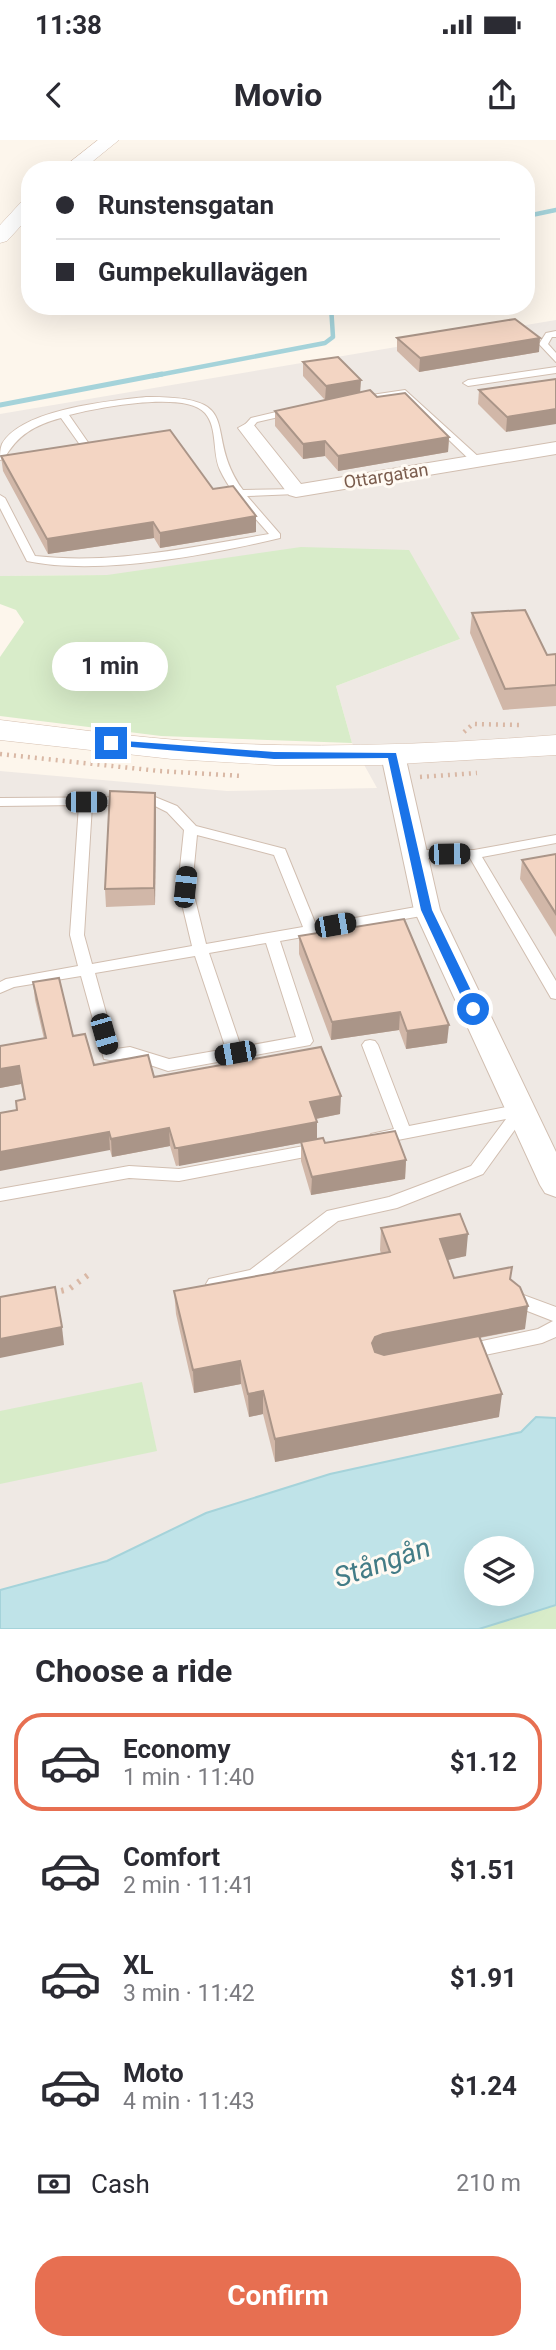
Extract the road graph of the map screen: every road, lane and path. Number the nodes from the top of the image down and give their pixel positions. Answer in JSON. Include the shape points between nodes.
{"nodes":[{"id":1,"x":110,"y":140,"type":"edge"},
{"id":2,"x":81,"y":161,"type":"edge"},
{"id":3,"x":21,"y":214,"type":"edge"},
{"id":4,"x":0,"y":237,"type":"edge"},
{"id":5,"x":556,"y":334,"type":"edge"},
{"id":6,"x":556,"y":359,"type":"edge"},
{"id":7,"x":556,"y":370,"type":"edge"},
{"id":8,"x":468,"y":383,"type":"dead end"},
{"id":9,"x":341,"y":403,"type":"edge"},
{"id":10,"x":303,"y":409,"type":"edge"},
{"id":11,"x":65,"y":415,"type":"junction"},
{"id":12,"x":247,"y":428,"type":"joint"},
{"id":13,"x":556,"y":448,"type":"edge"},
{"id":14,"x":63,"y":455,"type":"edge"},
{"id":15,"x":0,"y":457,"type":"edge"},
{"id":16,"x":477,"y":461,"type":"junction"},
{"id":17,"x":13,"y":463,"type":"edge"},
{"id":18,"x":0,"y":465,"type":"edge"},
{"id":19,"x":296,"y":491,"type":"junction"},
{"id":20,"x":242,"y":493,"type":"junction"},
{"id":21,"x":0,"y":498,"type":"edge"},
{"id":22,"x":0,"y":730,"type":"edge"},
{"id":23,"x":556,"y":745,"type":"edge"},
{"id":24,"x":393,"y":755,"type":"junction"},
{"id":25,"x":86,"y":802,"type":"junction"},
{"id":26,"x":0,"y":803,"type":"edge"},
{"id":27,"x":191,"y":829,"type":"junction"},
{"id":28,"x":556,"y":839,"type":"edge"},
{"id":29,"x":474,"y":853,"type":"junction"},
{"id":30,"x":412,"y":854,"type":"junction"},
{"id":31,"x":427,"y":910,"type":"junction"},
{"id":32,"x":311,"y":929,"type":"junction"},
{"id":33,"x":271,"y":936,"type":"junction"},
{"id":34,"x":200,"y":949,"type":"junction"},
{"id":35,"x":85,"y":970,"type":"junction"},
{"id":36,"x":4,"y":981,"type":"edge"},
{"id":37,"x":556,"y":994,"type":"edge"},
{"id":38,"x":370,"y":1045,"type":"dead end"},
{"id":39,"x":235,"y":1053,"type":"junction"},
{"id":40,"x":522,"y":1110,"type":"junction"},
{"id":41,"x":404,"y":1133,"type":"junction"},
{"id":42,"x":364,"y":1140,"type":"edge"},
{"id":43,"x":338,"y":1145,"type":"edge"},
{"id":44,"x":556,"y":1185,"type":"edge"},
{"id":45,"x":0,"y":1195,"type":"edge"},
{"id":46,"x":88,"y":1275,"type":"dead end"},
{"id":47,"x":193,"y":1289,"type":"edge"},
{"id":48,"x":46,"y":1294,"type":"edge"},
{"id":49,"x":518,"y":1300,"type":"edge"},
{"id":50,"x":556,"y":1315,"type":"edge"},
{"id":51,"x":556,"y":1328,"type":"edge"},
{"id":52,"x":449,"y":1354,"type":"edge"}],
"edges":[{"from":1,"to":2,"type":"street"},
{"from":3,"to":4,"type":"street"},
{"from":5,"to":6,"type":"lane","via":[[543,344]]},
{"from":7,"to":8,"type":"lane"},
{"from":9,"to":16,"type":"lane","via":[[405,393]]},
{"from":10,"to":12,"type":"lane","via":[[254,420]]},
{"from":11,"to":14,"type":"lane","via":[[89,451]]},
{"from":11,"to":15,"type":"lane","via":[[6,441]]},
{"from":11,"to":20,"type":"lane","via":[[157,399],[191,402],[215,420],[222,464]]},
{"from":12,"to":19,"type":"street"},
{"from":13,"to":16,"type":"street","name":"Ottargatan"},
{"from":16,"to":19,"type":"street","name":"Ottargatan"},
{"from":17,"to":18,"type":"lane"},
{"from":19,"to":20,"type":"lane"},
{"from":20,"to":21,"type":"lane","via":[[276,536],[117,562],[69,565],[31,559]]},
{"from":22,"to":24,"type":"street","via":[[203,752]]},
{"from":23,"to":24,"type":"street"},
{"from":24,"to":30,"type":"street"},
{"from":25,"to":26,"type":"lane"},
{"from":25,"to":27,"type":"lane","via":[[155,801],[172,809]]},
{"from":25,"to":35,"type":"lane","via":[[77,935]]},
{"from":27,"to":32,"type":"lane","via":[[280,852]]},
{"from":27,"to":34,"type":"lane","via":[[185,887]]},
{"from":28,"to":29,"type":"lane"},
{"from":29,"to":30,"type":"lane"},
{"from":29,"to":37,"type":"lane"},
{"from":30,"to":31,"type":"street"},
{"from":31,"to":32,"type":"lane"},
{"from":31,"to":40,"type":"street"},
{"from":32,"to":33,"type":"lane"},
{"from":33,"to":34,"type":"lane"},
{"from":33,"to":39,"type":"lane","via":[[305,1041]]},
{"from":34,"to":35,"type":"lane"},
{"from":34,"to":39,"type":"lane"},
{"from":35,"to":36,"type":"lane"},
{"from":35,"to":39,"type":"lane","via":[[110,1055],[130,1052],[168,1065]]},
{"from":38,"to":41,"type":"lane"},
{"from":40,"to":41,"type":"lane"},
{"from":40,"to":44,"type":"street"},
{"from":40,"to":47,"type":"lane","via":[[477,1170],[391,1203],[333,1216],[255,1276]]},
{"from":41,"to":42,"type":"lane"},
{"from":43,"to":45,"type":"lane","via":[[179,1175],[129,1172]]},
{"from":46,"to":48,"type":"path","via":[[69,1289]]},
{"from":49,"to":50,"type":"lane"},
{"from":51,"to":52,"type":"lane","via":[[542,1336]]}]}
